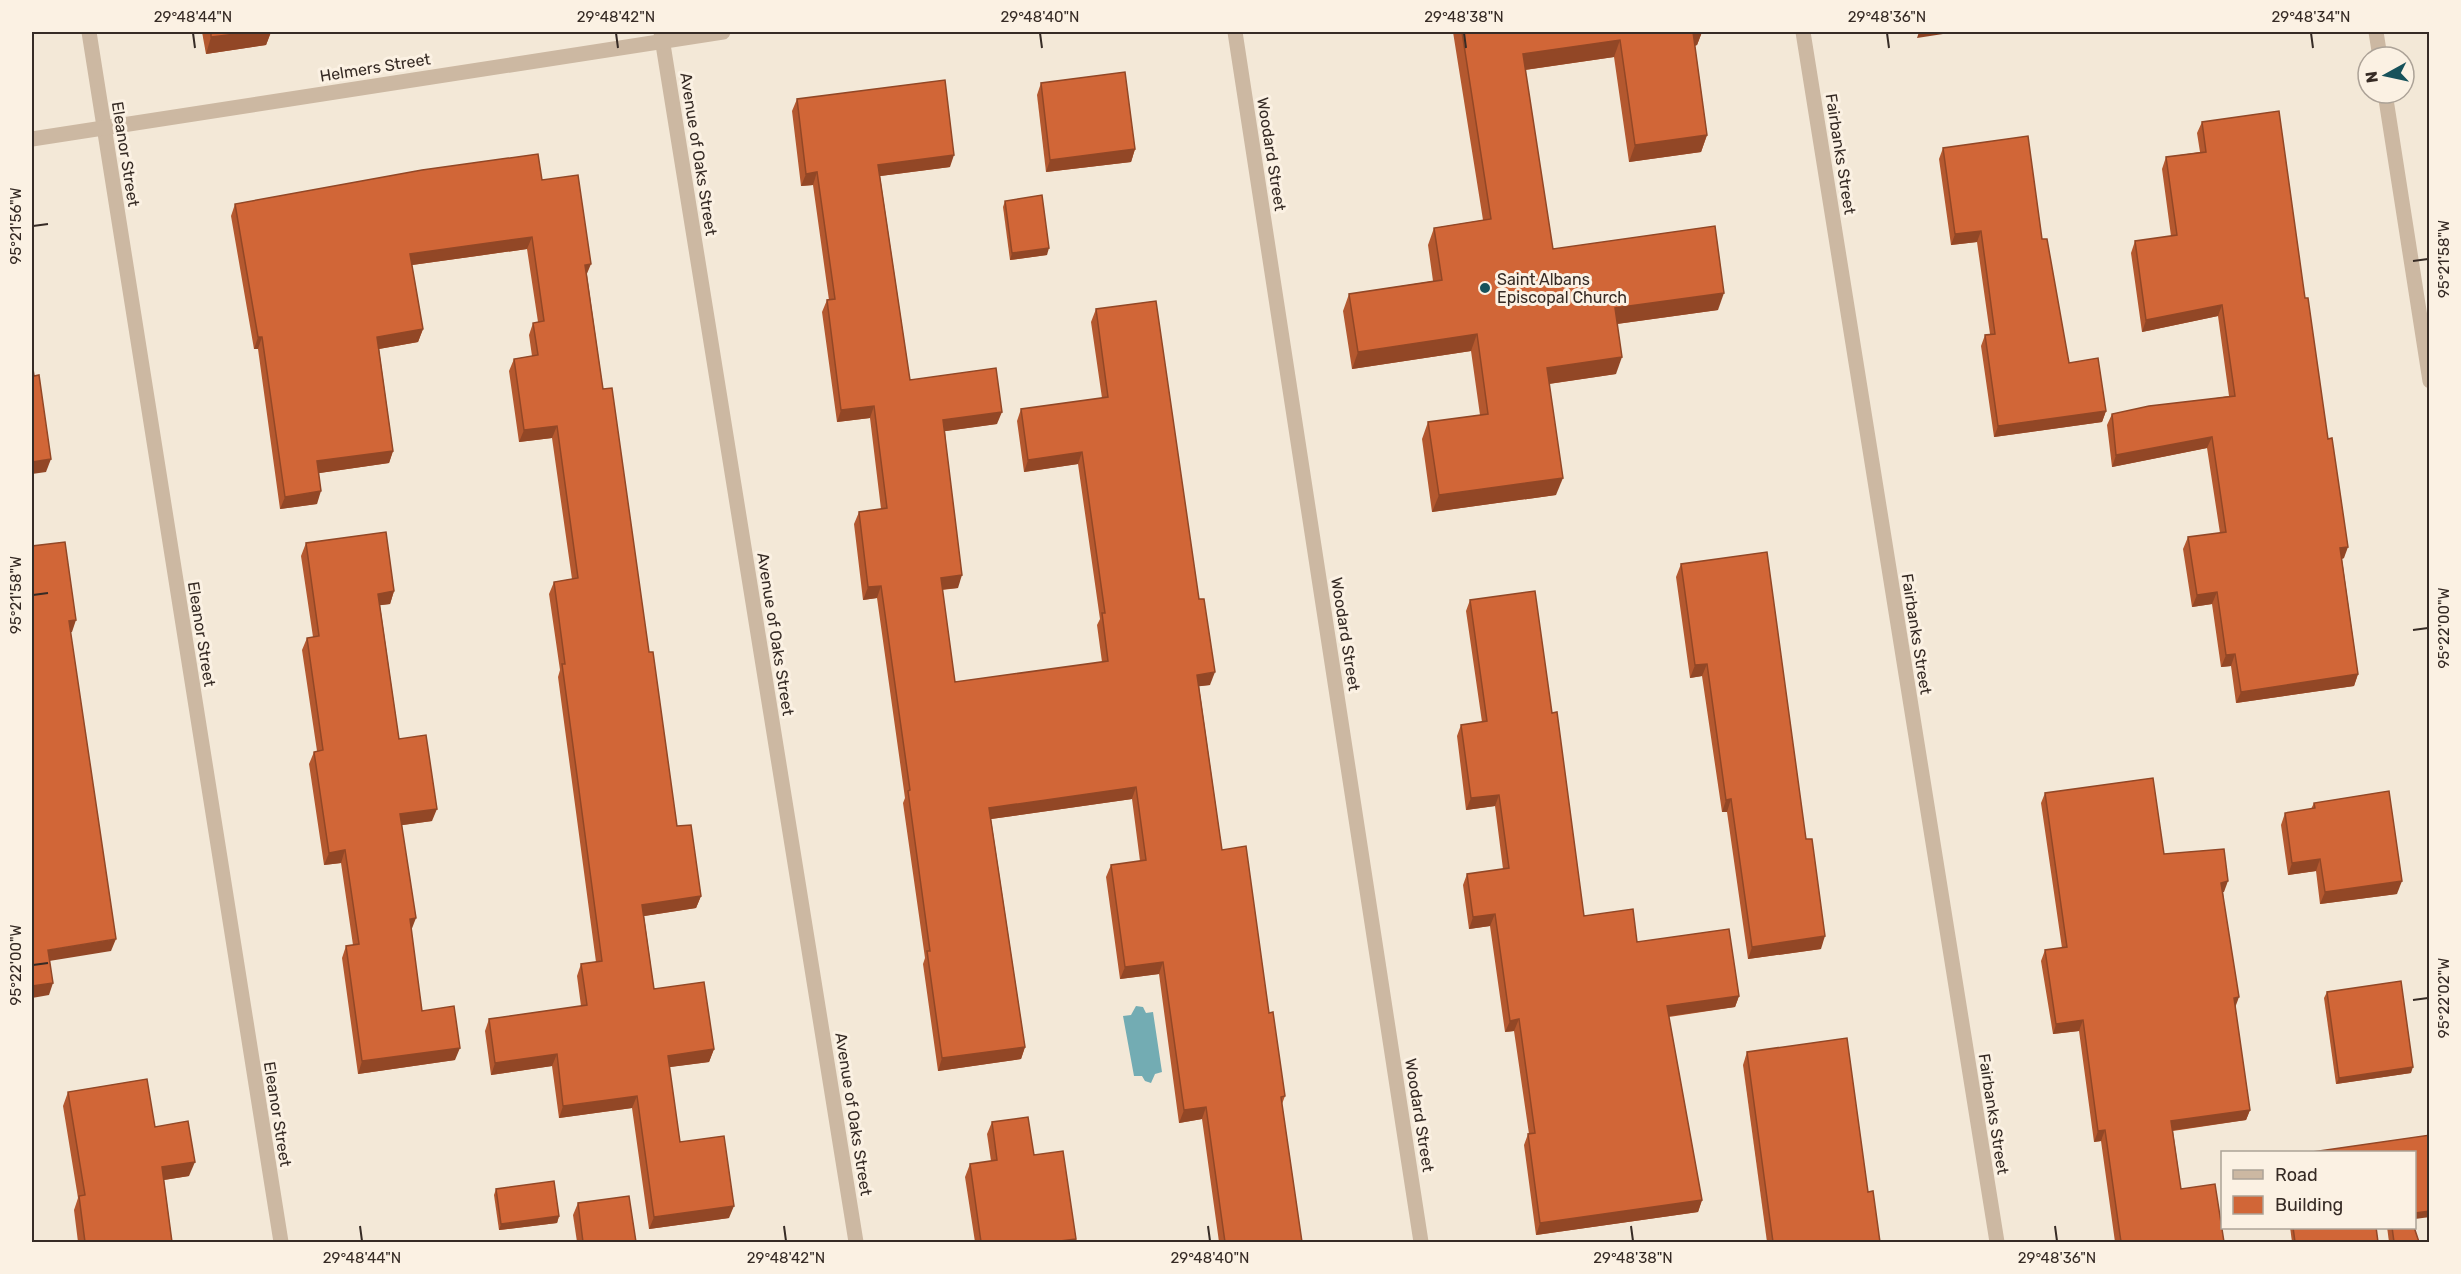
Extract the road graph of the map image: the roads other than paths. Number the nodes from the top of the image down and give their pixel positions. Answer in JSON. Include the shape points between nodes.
{"nodes":[{"id":1,"x":89,"y":32,"type":"edge"},
{"id":2,"x":723,"y":32,"type":"edge"},
{"id":3,"x":1235,"y":32,"type":"edge"},
{"id":4,"x":1803,"y":32,"type":"edge"},
{"id":5,"x":662,"y":36,"type":"edge"},
{"id":6,"x":2387,"y":105,"type":"edge"},
{"id":7,"x":104,"y":128,"type":"junction"},
{"id":8,"x":32,"y":139,"type":"edge"},
{"id":9,"x":2430,"y":381,"type":"edge"},
{"id":10,"x":281,"y":1242,"type":"edge"},
{"id":11,"x":856,"y":1242,"type":"edge"},
{"id":12,"x":1421,"y":1242,"type":"edge"},
{"id":13,"x":1997,"y":1242,"type":"edge"}],
"edges":[{"from":1,"to":7,"type":"street","name":"Eleanor Street"},
{"from":2,"to":5,"type":"street","name":"Helmers Street"},
{"from":3,"to":12,"type":"street","name":"Woodard Street"},
{"from":4,"to":13,"type":"street","name":"Fairbanks Street"},
{"from":5,"to":7,"type":"street","name":"Helmers Street"},
{"from":5,"to":11,"type":"street","name":"Avenue of Oaks Street"},
{"from":6,"to":9,"type":"street"},
{"from":7,"to":8,"type":"street","name":"Helmers Street"},
{"from":7,"to":10,"type":"street","name":"Eleanor Street"}]}
